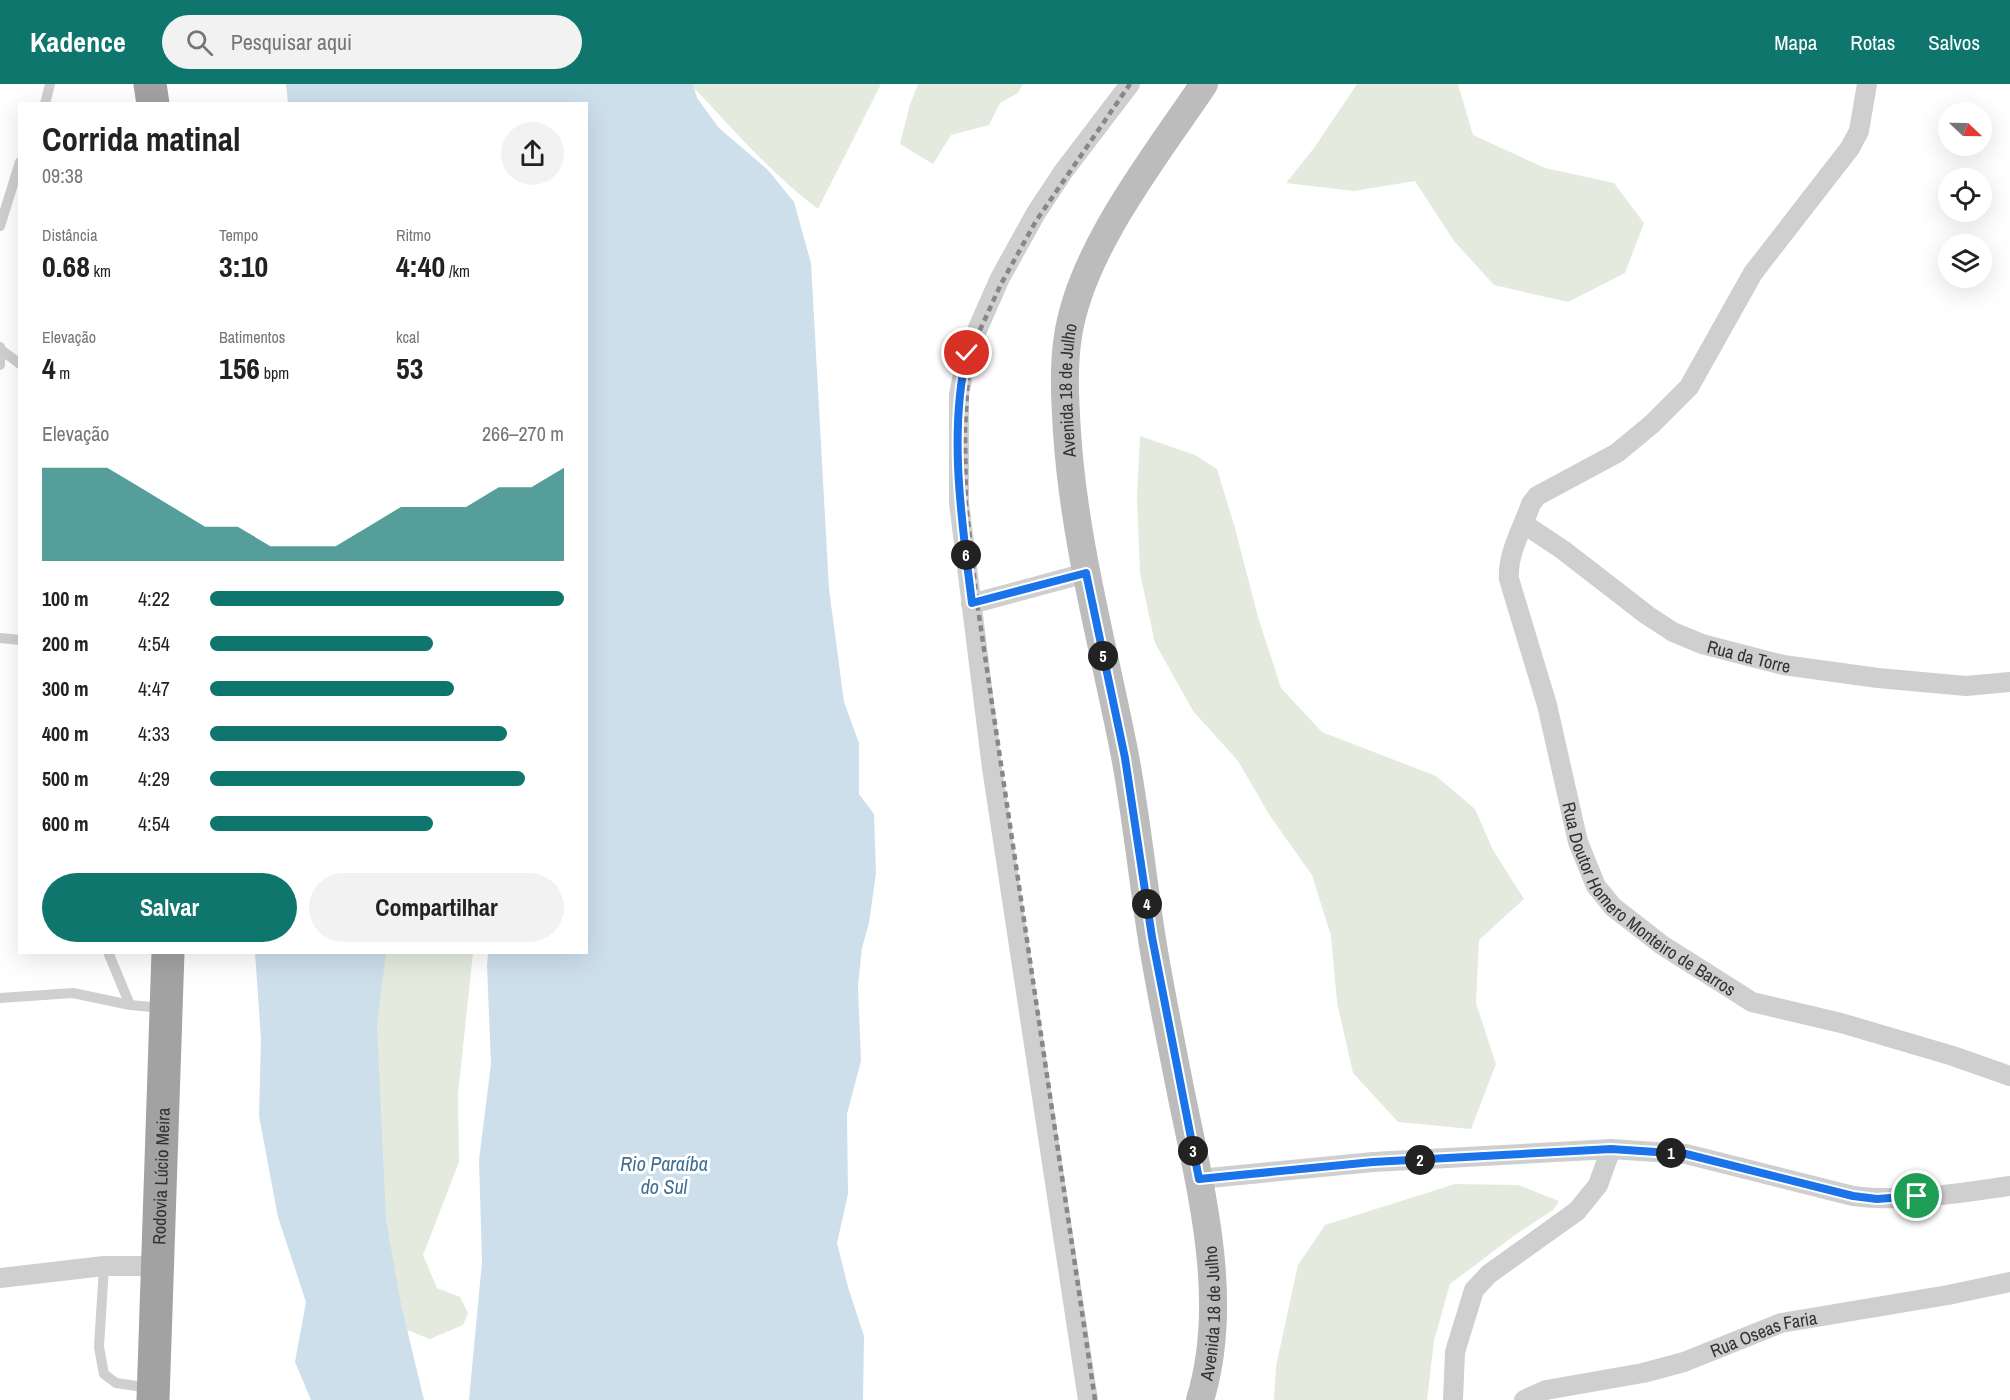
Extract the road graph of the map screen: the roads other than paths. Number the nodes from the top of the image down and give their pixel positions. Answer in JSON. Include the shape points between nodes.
{"nodes":[{"id":1,"x":50,"y":84,"type":"edge"},
{"id":2,"x":150,"y":84,"type":"edge"},
{"id":3,"x":1130,"y":84,"type":"edge"},
{"id":4,"x":1204,"y":84,"type":"edge"},
{"id":5,"x":1867,"y":84,"type":"edge"},
{"id":6,"x":46,"y":102,"type":"edge"},
{"id":7,"x":153,"y":102,"type":"edge"},
{"id":8,"x":18,"y":168,"type":"edge"},
{"id":9,"x":0,"y":226,"type":"edge"},
{"id":10,"x":0,"y":349,"type":"edge"},
{"id":11,"x":18,"y":362,"type":"edge"},
{"id":12,"x":0,"y":365,"type":"edge"},
{"id":13,"x":1524,"y":525,"type":"junction"},
{"id":14,"x":1086,"y":573,"type":"junction"},
{"id":15,"x":972,"y":603,"type":"junction"},
{"id":16,"x":0,"y":638,"type":"edge"},
{"id":17,"x":18,"y":640,"type":"edge"},
{"id":18,"x":2010,"y":682,"type":"edge"},
{"id":19,"x":109,"y":954,"type":"edge"},
{"id":20,"x":168,"y":954,"type":"edge"},
{"id":21,"x":0,"y":998,"type":"edge"},
{"id":22,"x":130,"y":1005,"type":"junction"},
{"id":23,"x":166,"y":1008,"type":"junction"},
{"id":24,"x":2010,"y":1076,"type":"edge"},
{"id":25,"x":1611,"y":1149,"type":"junction"},
{"id":26,"x":1199,"y":1179,"type":"junction"},
{"id":27,"x":2010,"y":1185,"type":"edge"},
{"id":28,"x":104,"y":1266,"type":"junction"},
{"id":29,"x":159,"y":1266,"type":"junction"},
{"id":30,"x":0,"y":1278,"type":"edge"},
{"id":31,"x":2010,"y":1282,"type":"edge"},
{"id":32,"x":153,"y":1394,"type":"edge"},
{"id":33,"x":1088,"y":1400,"type":"edge"},
{"id":34,"x":1200,"y":1400,"type":"edge"},
{"id":35,"x":1453,"y":1400,"type":"edge"},
{"id":36,"x":1524,"y":1400,"type":"edge"}],
"edges":[{"from":1,"to":6,"type":"lane"},
{"from":2,"to":7,"type":"highway"},
{"from":3,"to":15,"type":"street","via":[[1036,213],[999,278],[967,353],[959,395],[959,503]]},
{"from":4,"to":14,"type":"main road","name":"Avenida 18 de Julho","via":[[1095,255],[1068,336],[1065,390],[1070,476]]},
{"from":5,"to":13,"type":"street","name":"Rua Doutor Homero Monteiro de Barros","via":[[1859,131],[1850,148],[1753,273],[1689,387],[1617,453],[1537,496]]},
{"from":8,"to":9,"type":"lane"},
{"from":10,"to":11,"type":"lane"},
{"from":10,"to":12,"type":"lane"},
{"from":13,"to":18,"type":"street","name":"Rua da Torre","via":[[1647,615],[1702,644],[1783,665],[1878,678],[1966,686]]},
{"from":13,"to":24,"type":"street","name":"Rua Doutor Homero Monteiro de Barros","via":[[1510,557],[1509,579],[1547,705],[1578,842],[1596,886],[1613,907],[1662,945],[1752,1002],[1841,1023]]},
{"from":14,"to":15,"type":"street"},
{"from":14,"to":26,"type":"main road","name":"Avenida 18 de Julho","via":[[1125,758],[1152,937]]},
{"from":15,"to":33,"type":"street","via":[[992,768]]},
{"from":16,"to":17,"type":"lane"},
{"from":19,"to":22,"type":"lane"},
{"from":20,"to":23,"type":"highway","name":"Rodovia Lúcio Meira"},
{"from":21,"to":22,"type":"lane","via":[[73,993]]},
{"from":22,"to":23,"type":"lane"},
{"from":23,"to":29,"type":"highway","name":"Rodovia Lúcio Meira"},
{"from":25,"to":26,"type":"street","via":[[1373,1162]]},
{"from":25,"to":27,"type":"street","via":[[1686,1154],[1877,1199]]},
{"from":25,"to":35,"type":"street","via":[[1598,1185],[1577,1211],[1489,1274],[1474,1290],[1455,1352]]},
{"from":26,"to":34,"type":"main road","name":"Avenida 18 de Julho","via":[[1210,1262],[1213,1328]]},
{"from":28,"to":29,"type":"street"},
{"from":28,"to":30,"type":"street"},
{"from":28,"to":32,"type":"lane","via":[[99,1347],[104,1374],[116,1383]]},
{"from":29,"to":32,"type":"highway","name":"Rodovia Lúcio Meira"},
{"from":31,"to":36,"type":"street","name":"Rua Oseas Faria","via":[[1781,1323],[1683,1362],[1546,1390]]}]}
